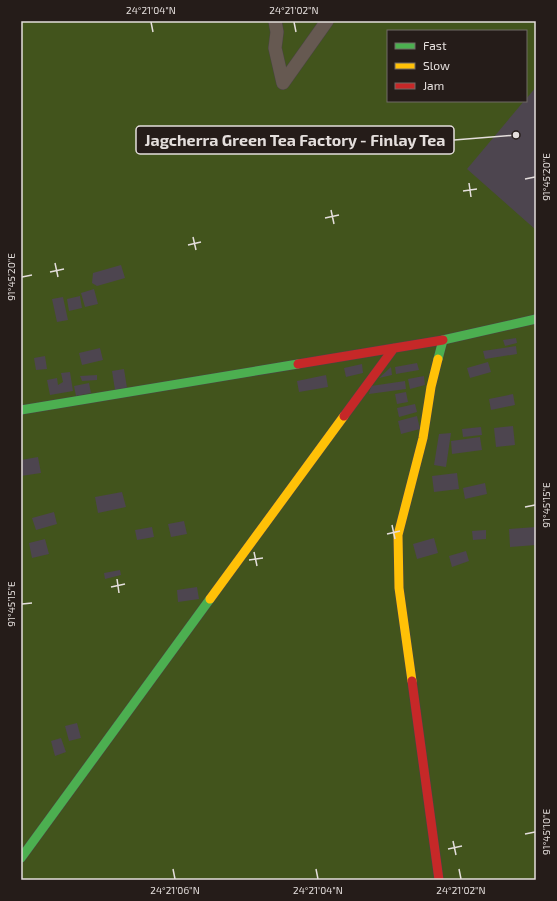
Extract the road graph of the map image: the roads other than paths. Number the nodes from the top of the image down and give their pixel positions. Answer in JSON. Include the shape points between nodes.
{"nodes":[{"id":1,"x":275,"y":21,"type":"edge"},
{"id":2,"x":327,"y":21,"type":"edge"},
{"id":3,"x":536,"y":319,"type":"edge"},
{"id":4,"x":443,"y":340,"type":"junction"},
{"id":5,"x":394,"y":348,"type":"junction"},
{"id":6,"x":21,"y":410,"type":"edge"},
{"id":7,"x":21,"y":858,"type":"edge"},
{"id":8,"x":439,"y":880,"type":"edge"}],
"edges":[{"from":1,"to":2,"type":"street","via":[[275,48],[283,83]]},
{"from":3,"to":4,"type":"street"},
{"from":4,"to":5,"type":"street"},
{"from":4,"to":8,"type":"street","via":[[423,438],[398,535],[399,588]]},
{"from":5,"to":6,"type":"street"},
{"from":5,"to":7,"type":"street"}]}
